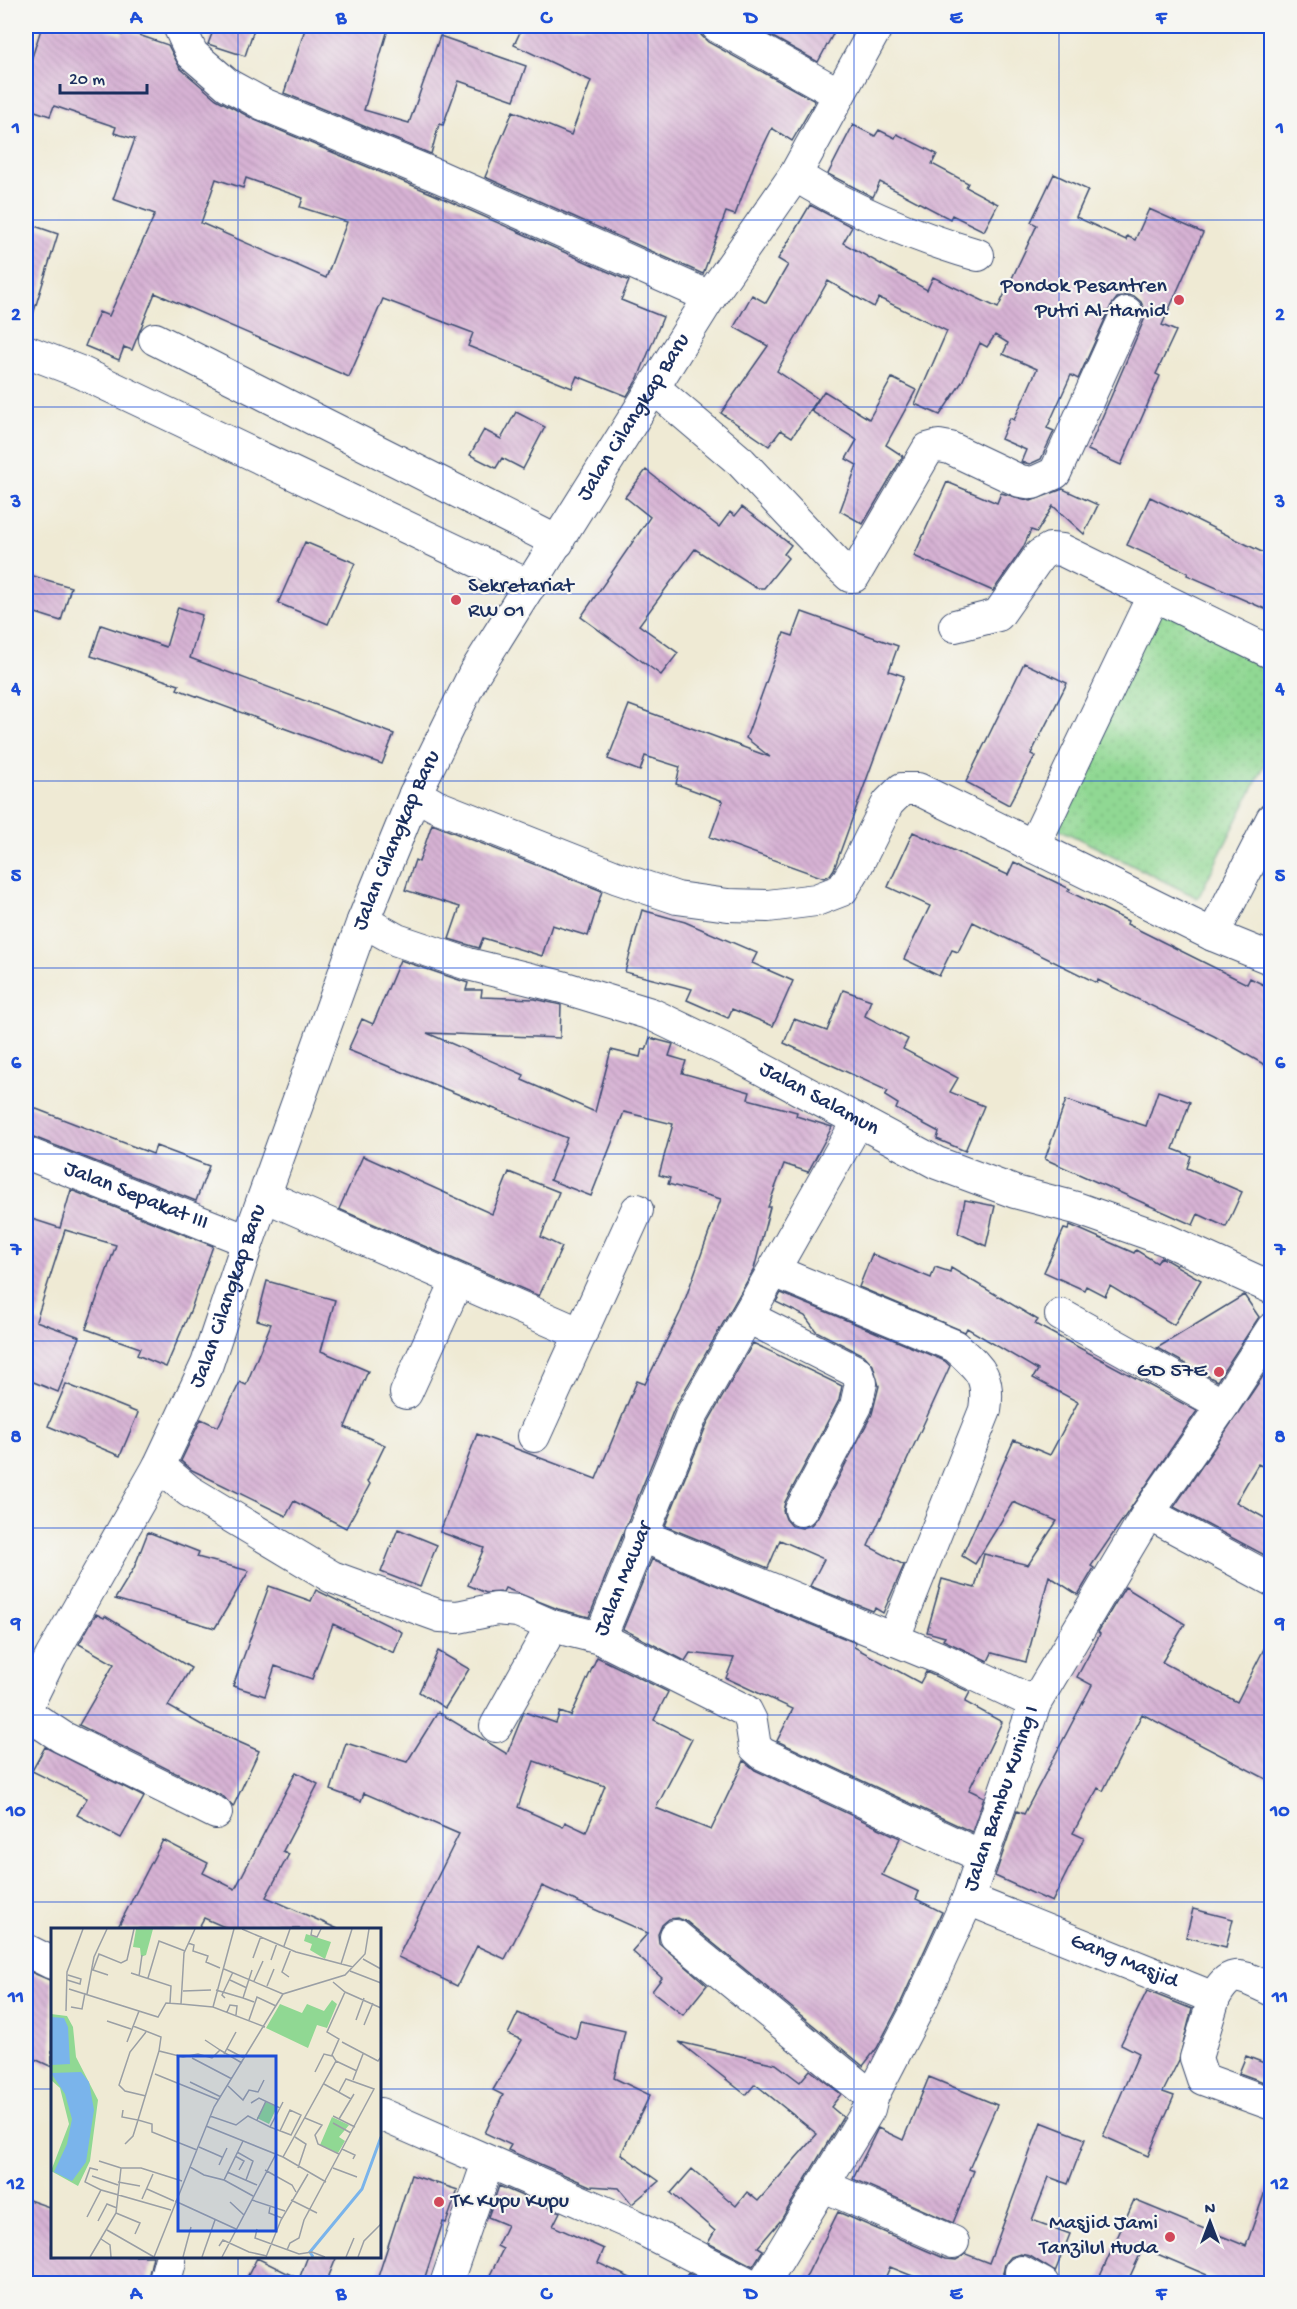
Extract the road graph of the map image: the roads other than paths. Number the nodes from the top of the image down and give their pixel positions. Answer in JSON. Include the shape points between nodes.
{"nodes":[{"id":1,"x":179,"y":26,"type":"edge"},
{"id":2,"x":717,"y":26,"type":"edge"},
{"id":3,"x":874,"y":26,"type":"edge"},
{"id":4,"x":839,"y":94,"type":"junction"},
{"id":5,"x":795,"y":175,"type":"junction"},
{"id":6,"x":978,"y":255,"type":"dead end"},
{"id":7,"x":710,"y":297,"type":"junction"},
{"id":8,"x":1127,"y":313,"type":"dead end"},
{"id":9,"x":155,"y":339,"type":"dead end"},
{"id":10,"x":26,"y":351,"type":"edge"},
{"id":11,"x":654,"y":388,"type":"junction"},
{"id":12,"x":558,"y":542,"type":"junction"},
{"id":13,"x":530,"y":586,"type":"junction"},
{"id":14,"x":1153,"y":596,"type":"junction"},
{"id":15,"x":955,"y":626,"type":"dead end"},
{"id":16,"x":1272,"y":653,"type":"edge"},
{"id":17,"x":415,"y":794,"type":"junction"},
{"id":18,"x":1272,"y":819,"type":"edge"},
{"id":19,"x":1033,"y":847,"type":"junction"},
{"id":20,"x":363,"y":921,"type":"junction"},
{"id":21,"x":1213,"y":934,"type":"junction"},
{"id":22,"x":1272,"y":959,"type":"edge"},
{"id":23,"x":858,"y":1121,"type":"junction"},
{"id":24,"x":26,"y":1153,"type":"edge"},
{"id":25,"x":263,"y":1201,"type":"junction"},
{"id":26,"x":638,"y":1210,"type":"dead end"},
{"id":27,"x":248,"y":1241,"type":"junction"},
{"id":28,"x":774,"y":1271,"type":"junction"},
{"id":29,"x":454,"y":1288,"type":"junction"},
{"id":30,"x":1272,"y":1288,"type":"edge"},
{"id":31,"x":1061,"y":1315,"type":"dead end"},
{"id":32,"x":748,"y":1317,"type":"junction"},
{"id":33,"x":1272,"y":1329,"type":"edge"},
{"id":34,"x":579,"y":1338,"type":"junction"},
{"id":35,"x":406,"y":1394,"type":"dead end"},
{"id":36,"x":1223,"y":1405,"type":"junction"},
{"id":37,"x":534,"y":1436,"type":"dead end"},
{"id":38,"x":159,"y":1466,"type":"junction"},
{"id":39,"x":801,"y":1510,"type":"dead end"},
{"id":40,"x":1148,"y":1513,"type":"junction"},
{"id":41,"x":640,"y":1535,"type":"junction"},
{"id":42,"x":1272,"y":1580,"type":"edge"},
{"id":43,"x":552,"y":1626,"type":"junction"},
{"id":44,"x":600,"y":1638,"type":"junction"},
{"id":45,"x":893,"y":1640,"type":"junction"},
{"id":46,"x":38,"y":1656,"type":"edge"},
{"id":47,"x":1035,"y":1703,"type":"junction"},
{"id":48,"x":26,"y":1708,"type":"edge"},
{"id":49,"x":26,"y":1713,"type":"edge"},
{"id":50,"x":496,"y":1726,"type":"dead end"},
{"id":51,"x":216,"y":1813,"type":"dead end"},
{"id":52,"x":982,"y":1857,"type":"junction"},
{"id":53,"x":968,"y":1899,"type":"junction"},
{"id":54,"x":676,"y":1936,"type":"dead end"},
{"id":55,"x":26,"y":1950,"type":"edge"},
{"id":56,"x":51,"y":1963,"type":"edge"},
{"id":57,"x":1272,"y":1990,"type":"edge"},
{"id":58,"x":1215,"y":1998,"type":"junction"},
{"id":59,"x":872,"y":2097,"type":"junction"},
{"id":60,"x":1272,"y":2104,"type":"edge"},
{"id":61,"x":381,"y":2114,"type":"edge"},
{"id":62,"x":488,"y":2163,"type":"junction"},
{"id":63,"x":824,"y":2186,"type":"junction"},
{"id":64,"x":953,"y":2242,"type":"dead end"},
{"id":65,"x":446,"y":2283,"type":"edge"},
{"id":66,"x":749,"y":2283,"type":"edge"},
{"id":67,"x":762,"y":2283,"type":"edge"}],
"edges":[{"from":1,"to":7,"type":"street","via":[[192,54],[228,85],[263,104],[440,177]]},
{"from":2,"to":4,"type":"street"},
{"from":3,"to":4,"type":"street","name":"Jalan Cilangkap Baru"},
{"from":4,"to":5,"type":"street","name":"Jalan Cilangkap Baru"},
{"from":5,"to":6,"type":"street","via":[[893,226]]},
{"from":5,"to":7,"type":"street","name":"Jalan Cilangkap Baru"},
{"from":7,"to":11,"type":"street","name":"Jalan Cilangkap Baru"},
{"from":8,"to":11,"type":"street","via":[[1054,473],[1033,483],[1020,481],[950,448],[928,448],[854,576],[837,564],[741,462]]},
{"from":9,"to":12,"type":"street"},
{"from":10,"to":13,"type":"street","via":[[80,372]]},
{"from":11,"to":12,"type":"street","name":"Jalan Cilangkap Baru"},
{"from":12,"to":13,"type":"street","name":"Jalan Cilangkap Baru"},
{"from":13,"to":17,"type":"street","name":"Jalan Cilangkap Baru","via":[[474,674]]},
{"from":14,"to":15,"type":"street","via":[[1062,550],[1050,549],[1040,555],[998,615]]},
{"from":14,"to":16,"type":"street"},
{"from":14,"to":19,"type":"street"},
{"from":17,"to":19,"type":"street","via":[[436,806],[618,878],[677,898],[728,904],[768,906],[816,900],[842,890],[888,803],[902,789],[918,789]]},
{"from":17,"to":20,"type":"street","name":"Jalan Cilangkap Baru"},
{"from":18,"to":21,"type":"street"},
{"from":19,"to":21,"type":"street"},
{"from":20,"to":23,"type":"street","name":"Jalan Salamun","via":[[397,940],[468,964],[651,1014]]},
{"from":20,"to":25,"type":"street","name":"Jalan Cilangkap Baru"},
{"from":21,"to":22,"type":"street"},
{"from":23,"to":28,"type":"street","name":"Jalan Mawar"},
{"from":23,"to":30,"type":"street","name":"Jalan Salamun","via":[[937,1163],[1164,1239]]},
{"from":24,"to":27,"type":"street","name":"Jalan Sepakat III"},
{"from":25,"to":27,"type":"street","name":"Jalan Cilangkap Baru"},
{"from":25,"to":29,"type":"street"},
{"from":25,"to":34,"type":"street"},
{"from":26,"to":34,"type":"street"},
{"from":27,"to":38,"type":"street","name":"Jalan Cilangkap Baru","via":[[207,1364]]},
{"from":28,"to":32,"type":"street","name":"Jalan Mawar"},
{"from":28,"to":45,"type":"street","via":[[956,1346],[977,1366],[988,1386],[985,1410]]},
{"from":29,"to":34,"type":"street"},
{"from":29,"to":35,"type":"street"},
{"from":31,"to":36,"type":"street"},
{"from":32,"to":39,"type":"street","via":[[857,1372],[861,1383],[856,1407]]},
{"from":32,"to":41,"type":"street","name":"Jalan Mawar","via":[[691,1416]]},
{"from":33,"to":36,"type":"street","name":"Jalan Bambu Kuning I"},
{"from":34,"to":37,"type":"street"},
{"from":36,"to":40,"type":"street","name":"Jalan Bambu Kuning I"},
{"from":38,"to":43,"type":"street","name":"Jalan Mawar","via":[[189,1491],[332,1576],[440,1616],[458,1617],[496,1609],[518,1611]]},
{"from":38,"to":46,"type":"street","name":"Jalan Cilangkap Baru"},
{"from":40,"to":42,"type":"street"},
{"from":40,"to":47,"type":"street","name":"Jalan Bambu Kuning I"},
{"from":41,"to":44,"type":"street","name":"Jalan Mawar"},
{"from":41,"to":45,"type":"street"},
{"from":43,"to":44,"type":"street","name":"Jalan Mawar"},
{"from":43,"to":50,"type":"street"},
{"from":44,"to":52,"type":"street","via":[[746,1711],[752,1721],[755,1747],[763,1754]]},
{"from":45,"to":47,"type":"street"},
{"from":46,"to":48,"type":"street","name":"Jalan Cilangkap Baru"},
{"from":47,"to":52,"type":"street","name":"Jalan Bambu Kuning I"},
{"from":49,"to":51,"type":"street","via":[[62,1737]]},
{"from":52,"to":53,"type":"street","name":"Jalan Bambu Kuning I"},
{"from":53,"to":58,"type":"street","name":"Gang Masjid"},
{"from":53,"to":59,"type":"street","name":"Jalan Bambu Kuning I"},
{"from":54,"to":59,"type":"street"},
{"from":55,"to":56,"type":"street"},
{"from":57,"to":58,"type":"street","via":[[1231,1976]]},
{"from":58,"to":60,"type":"street","via":[[1196,2058],[1203,2079]]},
{"from":59,"to":63,"type":"street","name":"Jalan Bambu Kuning I","via":[[869,2109]]},
{"from":61,"to":62,"type":"street"},
{"from":62,"to":65,"type":"street"},
{"from":62,"to":66,"type":"street","via":[[634,2225]]},
{"from":63,"to":64,"type":"street"},
{"from":63,"to":67,"type":"street","name":"Jalan Bambu Kuning I"}]}
